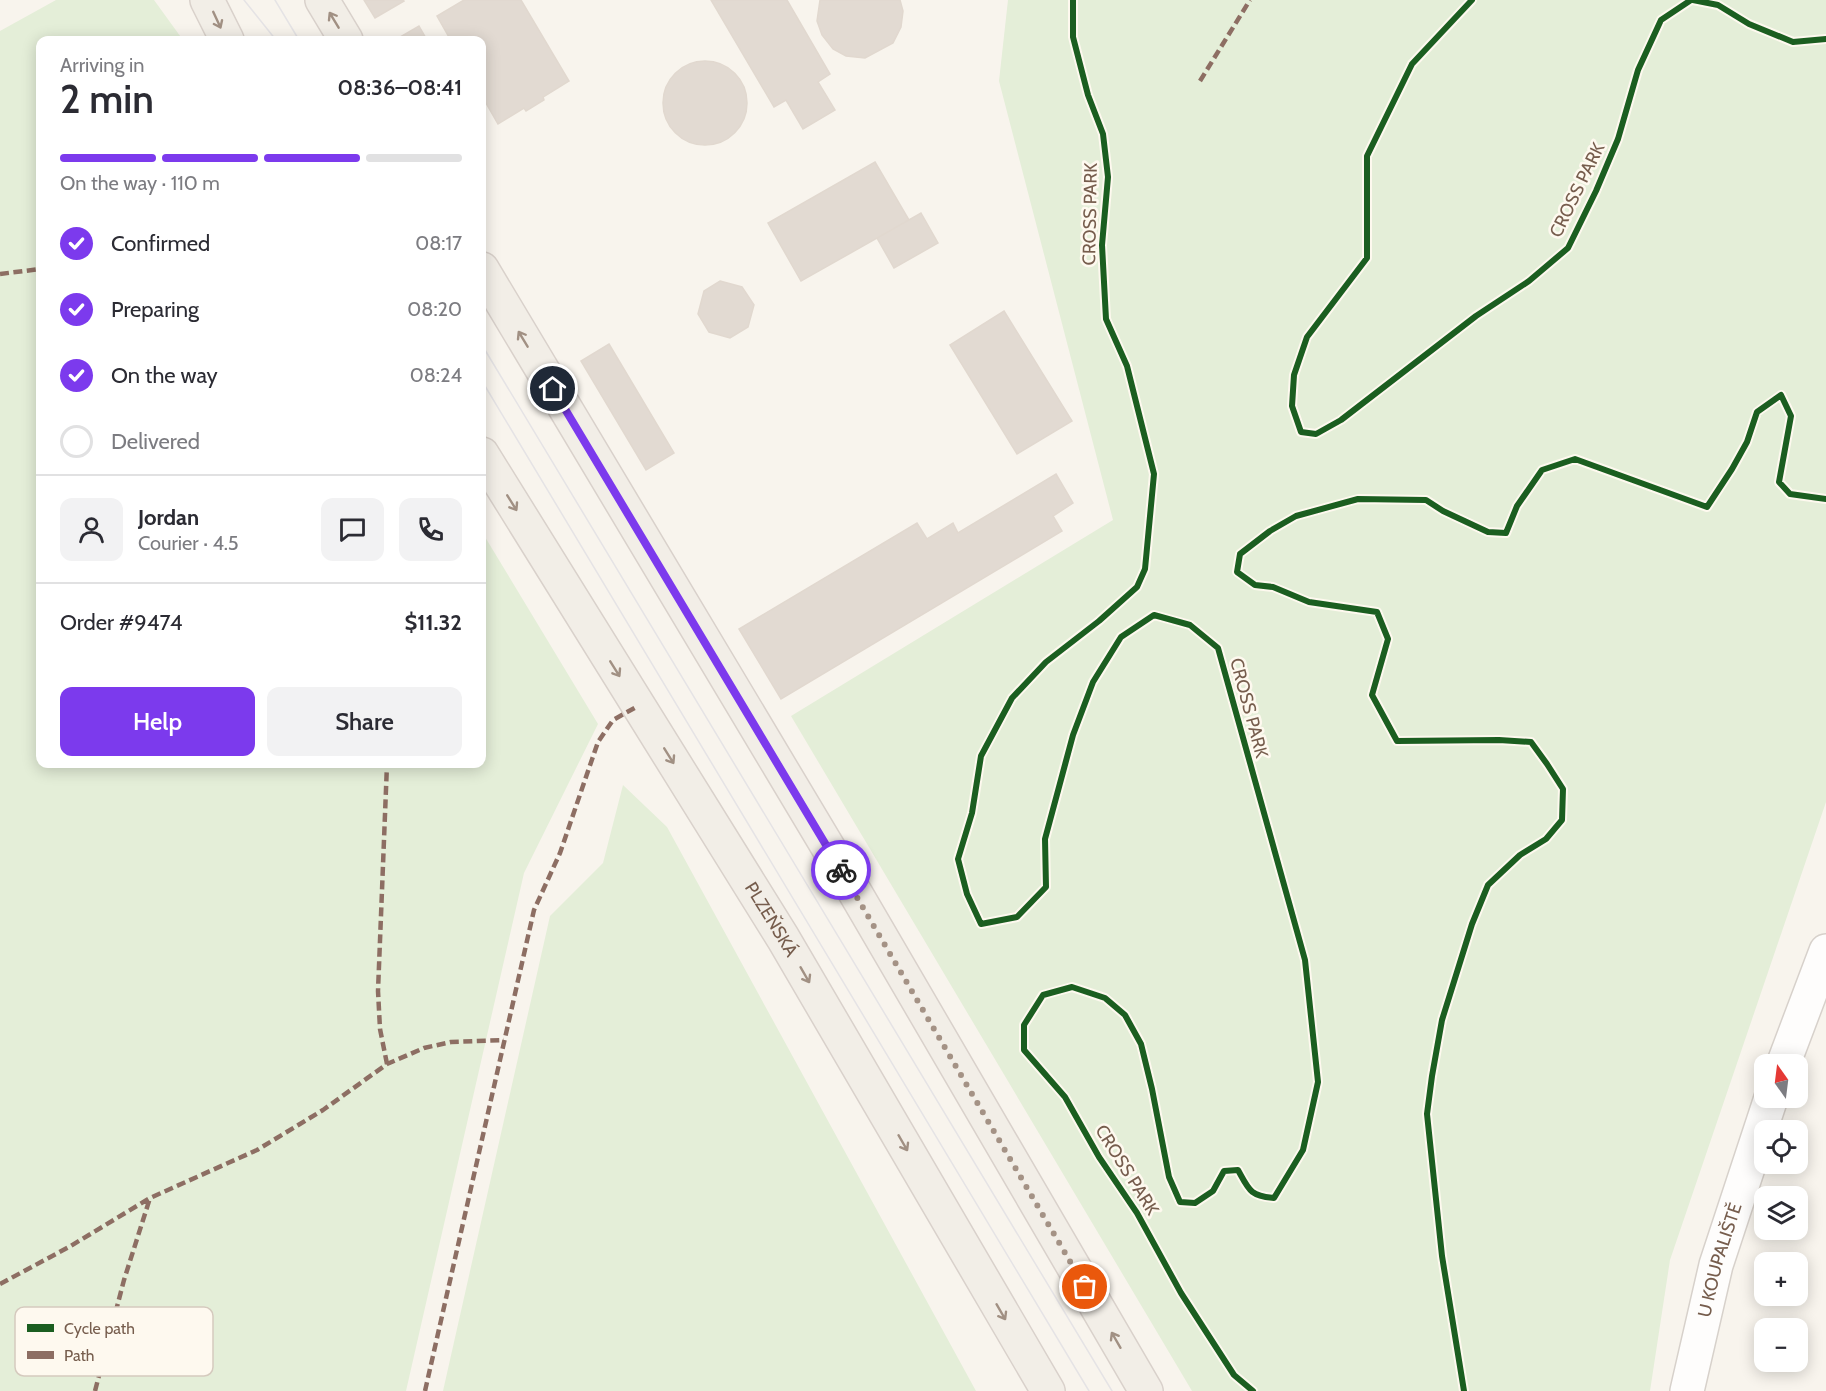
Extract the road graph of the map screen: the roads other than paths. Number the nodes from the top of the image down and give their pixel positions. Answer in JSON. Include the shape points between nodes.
{"nodes":[{"id":1,"x":207,"y":0,"type":"edge"},
{"id":2,"x":322,"y":0,"type":"edge"},
{"id":3,"x":225,"y":36,"type":"edge"},
{"id":4,"x":344,"y":36,"type":"edge"},
{"id":5,"x":486,"y":276,"type":"edge"},
{"id":6,"x":486,"y":460,"type":"edge"},
{"id":7,"x":1826,"y":951,"type":"edge"},
{"id":8,"x":1787,"y":1054,"type":"edge"},
{"id":9,"x":1768,"y":1108,"type":"edge"},
{"id":10,"x":1048,"y":1391,"type":"edge"},
{"id":11,"x":1146,"y":1391,"type":"edge"},
{"id":12,"x":1687,"y":1391,"type":"edge"}],
"edges":[{"from":1,"to":3,"type":"main road","one_way":true},
{"from":4,"to":2,"type":"main road","one_way":true},
{"from":11,"to":5,"type":"main road","one_way":true,"via":[[850,884]]},
{"from":6,"to":10,"type":"main road","name":"PLZEŇSKÁ","one_way":true,"via":[[783,938]]},
{"from":7,"to":8,"type":"street"},
{"from":9,"to":12,"type":"street","name":"U KOUPALIŠTĚ","via":[[1716,1265]]}]}
